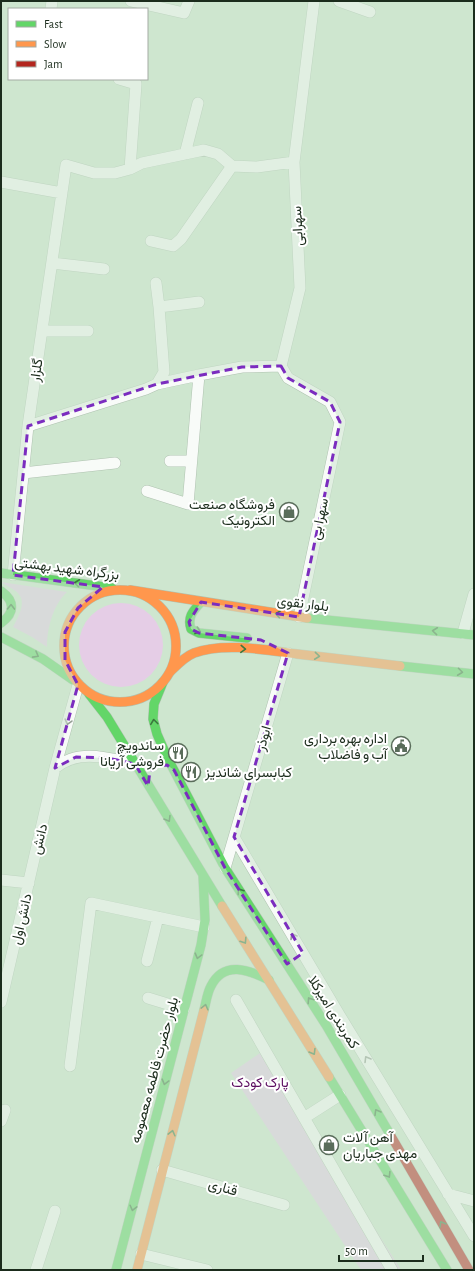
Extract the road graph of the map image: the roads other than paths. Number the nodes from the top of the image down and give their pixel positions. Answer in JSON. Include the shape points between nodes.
{"nodes":[{"id":1,"x":131,"y":1,"type":"edge"},
{"id":2,"x":189,"y":1,"type":"edge"},
{"id":3,"x":314,"y":1,"type":"edge"},
{"id":4,"x":339,"y":1,"type":"edge"},
{"id":5,"x":370,"y":12,"type":"dead end"},
{"id":6,"x":122,"y":80,"type":"edge"},
{"id":7,"x":198,"y":103,"type":"dead end"},
{"id":8,"x":185,"y":154,"type":"junction"},
{"id":9,"x":294,"y":162,"type":"junction"},
{"id":10,"x":232,"y":166,"type":"junction"},
{"id":11,"x":130,"y":169,"type":"junction"},
{"id":12,"x":1,"y":182,"type":"edge"},
{"id":13,"x":62,"y":193,"type":"junction"},
{"id":14,"x":151,"y":241,"type":"dead end"},
{"id":15,"x":52,"y":263,"type":"junction"},
{"id":16,"x":104,"y":268,"type":"dead end"},
{"id":17,"x":156,"y":283,"type":"dead end"},
{"id":18,"x":199,"y":302,"type":"dead end"},
{"id":19,"x":159,"y":306,"type":"junction"},
{"id":20,"x":42,"y":331,"type":"junction"},
{"id":21,"x":88,"y":331,"type":"dead end"},
{"id":22,"x":281,"y":366,"type":"junction"},
{"id":23,"x":198,"y":374,"type":"junction"},
{"id":24,"x":158,"y":384,"type":"junction"},
{"id":25,"x":28,"y":426,"type":"junction"},
{"id":26,"x":170,"y":461,"type":"dead end"},
{"id":27,"x":191,"y":461,"type":"junction"},
{"id":28,"x":115,"y":463,"type":"dead end"},
{"id":29,"x":23,"y":473,"type":"junction"},
{"id":30,"x":147,"y":491,"type":"dead end"},
{"id":31,"x":1,"y":574,"type":"edge"},
{"id":32,"x":13,"y":575,"type":"junction"},
{"id":33,"x":130,"y":590,"type":"junction"},
{"id":34,"x":1,"y":591,"type":"edge"},
{"id":35,"x":474,"y":594,"type":"edge"},
{"id":36,"x":201,"y":602,"type":"junction"},
{"id":37,"x":299,"y":617,"type":"junction"},
{"id":38,"x":1,"y":623,"type":"edge"},
{"id":39,"x":469,"y":634,"type":"edge"},
{"id":40,"x":1,"y":637,"type":"edge"},
{"id":41,"x":283,"y":652,"type":"junction"},
{"id":42,"x":170,"y":672,"type":"junction"},
{"id":43,"x":474,"y":674,"type":"edge"},
{"id":44,"x":163,"y":682,"type":"junction"},
{"id":45,"x":78,"y":685,"type":"junction"},
{"id":46,"x":89,"y":694,"type":"junction"},
{"id":47,"x":135,"y":764,"type":"junction"},
{"id":48,"x":162,"y":765,"type":"dead end"},
{"id":49,"x":55,"y":768,"type":"junction"},
{"id":50,"x":174,"y":770,"type":"junction"},
{"id":51,"x":150,"y":771,"type":"dead end"},
{"id":52,"x":148,"y":786,"type":"junction"},
{"id":53,"x":234,"y":837,"type":"junction"},
{"id":54,"x":225,"y":868,"type":"junction"},
{"id":55,"x":203,"y":876,"type":"junction"},
{"id":56,"x":1,"y":880,"type":"edge"},
{"id":57,"x":29,"y":883,"type":"junction"},
{"id":58,"x":158,"y":917,"type":"junction"},
{"id":59,"x":204,"y":926,"type":"junction"},
{"id":60,"x":303,"y":953,"type":"junction"},
{"id":61,"x":147,"y":961,"type":"dead end"},
{"id":62,"x":287,"y":964,"type":"junction"},
{"id":63,"x":269,"y":980,"type":"junction"},
{"id":64,"x":148,"y":998,"type":"dead end"},
{"id":65,"x":236,"y":1000,"type":"dead end"},
{"id":66,"x":1,"y":1002,"type":"edge"},
{"id":67,"x":184,"y":1009,"type":"junction"},
{"id":68,"x":340,"y":1016,"type":"junction"},
{"id":69,"x":326,"y":1025,"type":"junction"},
{"id":70,"x":70,"y":1066,"type":"dead end"},
{"id":71,"x":340,"y":1095,"type":"junction"},
{"id":72,"x":5,"y":1110,"type":"dead end"},
{"id":73,"x":304,"y":1118,"type":"junction"},
{"id":74,"x":1,"y":1121,"type":"edge"},
{"id":75,"x":153,"y":1168,"type":"junction"},
{"id":76,"x":448,"y":1194,"type":"junction"},
{"id":77,"x":474,"y":1201,"type":"edge"},
{"id":78,"x":284,"y":1205,"type":"dead end"},
{"id":79,"x":55,"y":1211,"type":"dead end"},
{"id":80,"x":474,"y":1236,"type":"edge"},
{"id":81,"x":141,"y":1254,"type":"junction"},
{"id":82,"x":36,"y":1270,"type":"edge"},
{"id":83,"x":116,"y":1270,"type":"edge"},
{"id":84,"x":137,"y":1270,"type":"edge"},
{"id":85,"x":207,"y":1270,"type":"edge"},
{"id":86,"x":392,"y":1270,"type":"edge"},
{"id":87,"x":447,"y":1270,"type":"edge"},
{"id":88,"x":469,"y":1270,"type":"edge"}],
"edges":[{"from":1,"to":2,"type":"street","via":[[184,13]]},
{"from":3,"to":9,"type":"street","name":"سهرابی"},
{"from":4,"to":5,"type":"street"},
{"from":6,"to":11,"type":"street","via":[[136,84]]},
{"from":7,"to":8,"type":"street"},
{"from":8,"to":10,"type":"street","via":[[204,150],[218,154]]},
{"from":8,"to":11,"type":"street","via":[[142,162]]},
{"from":9,"to":10,"type":"street","via":[[257,167]]},
{"from":9,"to":22,"type":"street","name":"سهرابی","via":[[300,288]]},
{"from":10,"to":14,"type":"street","via":[[181,239],[173,246]]},
{"from":11,"to":13,"type":"street","name":"گلزار","via":[[115,173],[94,173],[66,166]]},
{"from":12,"to":13,"type":"street"},
{"from":13,"to":15,"type":"street","name":"گلزار"},
{"from":15,"to":16,"type":"street"},
{"from":15,"to":20,"type":"street","name":"گلزار"},
{"from":17,"to":19,"type":"street"},
{"from":18,"to":19,"type":"street"},
{"from":19,"to":24,"type":"street","via":[[164,372]]},
{"from":20,"to":21,"type":"street"},
{"from":20,"to":25,"type":"street","name":"گلزار"},
{"from":22,"to":23,"type":"street","via":[[242,367]]},
{"from":22,"to":37,"type":"street","name":"سهرا بی","via":[[288,378],[330,402],[340,422]]},
{"from":23,"to":24,"type":"street"},
{"from":23,"to":27,"type":"street"},
{"from":24,"to":25,"type":"street"},
{"from":25,"to":29,"type":"street","name":"گلزار"},
{"from":26,"to":27,"type":"street"},
{"from":27,"to":30,"type":"street","via":[[188,504]]},
{"from":28,"to":29,"type":"street"},
{"from":29,"to":32,"type":"street","name":"گلزار"},
{"from":31,"to":32,"type":"main road","name":"بزرگراه شهید بهشتی"},
{"from":33,"to":32,"type":"main road","name":"بزرگراه شهید بهشتی","one_way":true},
{"from":33,"to":36,"type":"main road","name":"بلوار نقوی"},
{"from":33,"to":42,"type":"main road","via":[[154,601],[170,621],[175,633],[176,646],[175,660]]},
{"from":33,"to":45,"type":"main road","via":[[102,592],[89,598],[70,619],[63,646],[65,660]]},
{"from":38,"to":34,"type":"main road","one_way":true,"via":[[10,616],[12,605],[11,600]]},
{"from":35,"to":39,"type":"street"},
{"from":37,"to":36,"type":"main road","name":"بلوار نقوی","one_way":true},
{"from":36,"to":41,"type":"main road","one_way":true,"via":[[190,614],[191,629],[199,633],[258,640]]},
{"from":39,"to":37,"type":"main road","name":"بلوار نقوی","one_way":true},
{"from":40,"to":45,"type":"main road","one_way":true,"via":[[43,659]]},
{"from":42,"to":41,"type":"main road","one_way":true,"via":[[194,653],[212,648]]},
{"from":41,"to":43,"type":"main road","one_way":true},
{"from":41,"to":53,"type":"street","name":"ابوذر"},
{"from":42,"to":44,"type":"main road"},
{"from":44,"to":46,"type":"main road","via":[[153,692],[129,702],[116,703]]},
{"from":50,"to":44,"type":"main road","name":"کمربندی امیرکلا","one_way":true,"via":[[156,734],[153,719],[154,704]]},
{"from":45,"to":46,"type":"main road"},
{"from":45,"to":49,"type":"street","name":"دانش","one_way":true},
{"from":46,"to":47,"type":"main road","via":[[107,717]]},
{"from":47,"to":49,"type":"street","via":[[83,756],[65,760]]},
{"from":47,"to":52,"type":"main road"},
{"from":48,"to":50,"type":"main road"},
{"from":49,"to":57,"type":"street","name":"دانش"},
{"from":50,"to":54,"type":"main road","name":"کمربندی امیرکلا"},
{"from":51,"to":52,"type":"main road"},
{"from":52,"to":55,"type":"main road","one_way":true},
{"from":53,"to":54,"type":"street","name":"ابوذر"},
{"from":60,"to":53,"type":"street","one_way":true},
{"from":62,"to":54,"type":"main road","name":"کمربندی امیرکلا","one_way":true},
{"from":55,"to":59,"type":"main road","name":"بلوار حضرت فاطمه معصومه"},
{"from":55,"to":63,"type":"main road","one_way":true},
{"from":56,"to":57,"type":"street"},
{"from":57,"to":66,"type":"street","name":"دانش اول"},
{"from":58,"to":59,"type":"street"},
{"from":58,"to":61,"type":"street"},
{"from":58,"to":70,"type":"street","via":[[91,903]]},
{"from":59,"to":67,"type":"main road","name":"بلوار حضرت فاطمه معصومه","one_way":true},
{"from":60,"to":62,"type":"street"},
{"from":60,"to":68,"type":"street"},
{"from":69,"to":62,"type":"main road","name":"کمربندی امیرکلا","one_way":true},
{"from":63,"to":71,"type":"main road","one_way":true},
{"from":75,"to":63,"type":"main road","name":"بلوار حضرت فاطمه معصومه","one_way":true,"via":[[212,982],[219,975],[235,969],[253,972]]},
{"from":64,"to":67,"type":"street"},
{"from":65,"to":73,"type":"street"},
{"from":67,"to":75,"type":"main road","name":"بلوار حضرت فاطمه معصومه","one_way":true},
{"from":68,"to":69,"type":"street"},
{"from":76,"to":68,"type":"street","one_way":true},
{"from":88,"to":69,"type":"main road","name":"کمربندی امیرکلا","one_way":true},
{"from":71,"to":73,"type":"street"},
{"from":71,"to":87,"type":"main road","one_way":true},
{"from":72,"to":74,"type":"street"},
{"from":73,"to":86,"type":"street"},
{"from":75,"to":78,"type":"street","name":"قناری"},
{"from":75,"to":81,"type":"main road","name":"بلوار حضرت فاطمه معصومه"},
{"from":75,"to":83,"type":"main road","name":"بلوار حضرت فاطمه معصومه","one_way":true},
{"from":76,"to":77,"type":"street"},
{"from":76,"to":80,"type":"street"},
{"from":79,"to":82,"type":"street"},
{"from":81,"to":84,"type":"main road","name":"بلوار حضرت فاطمه معصومه"},
{"from":81,"to":85,"type":"street"}]}
